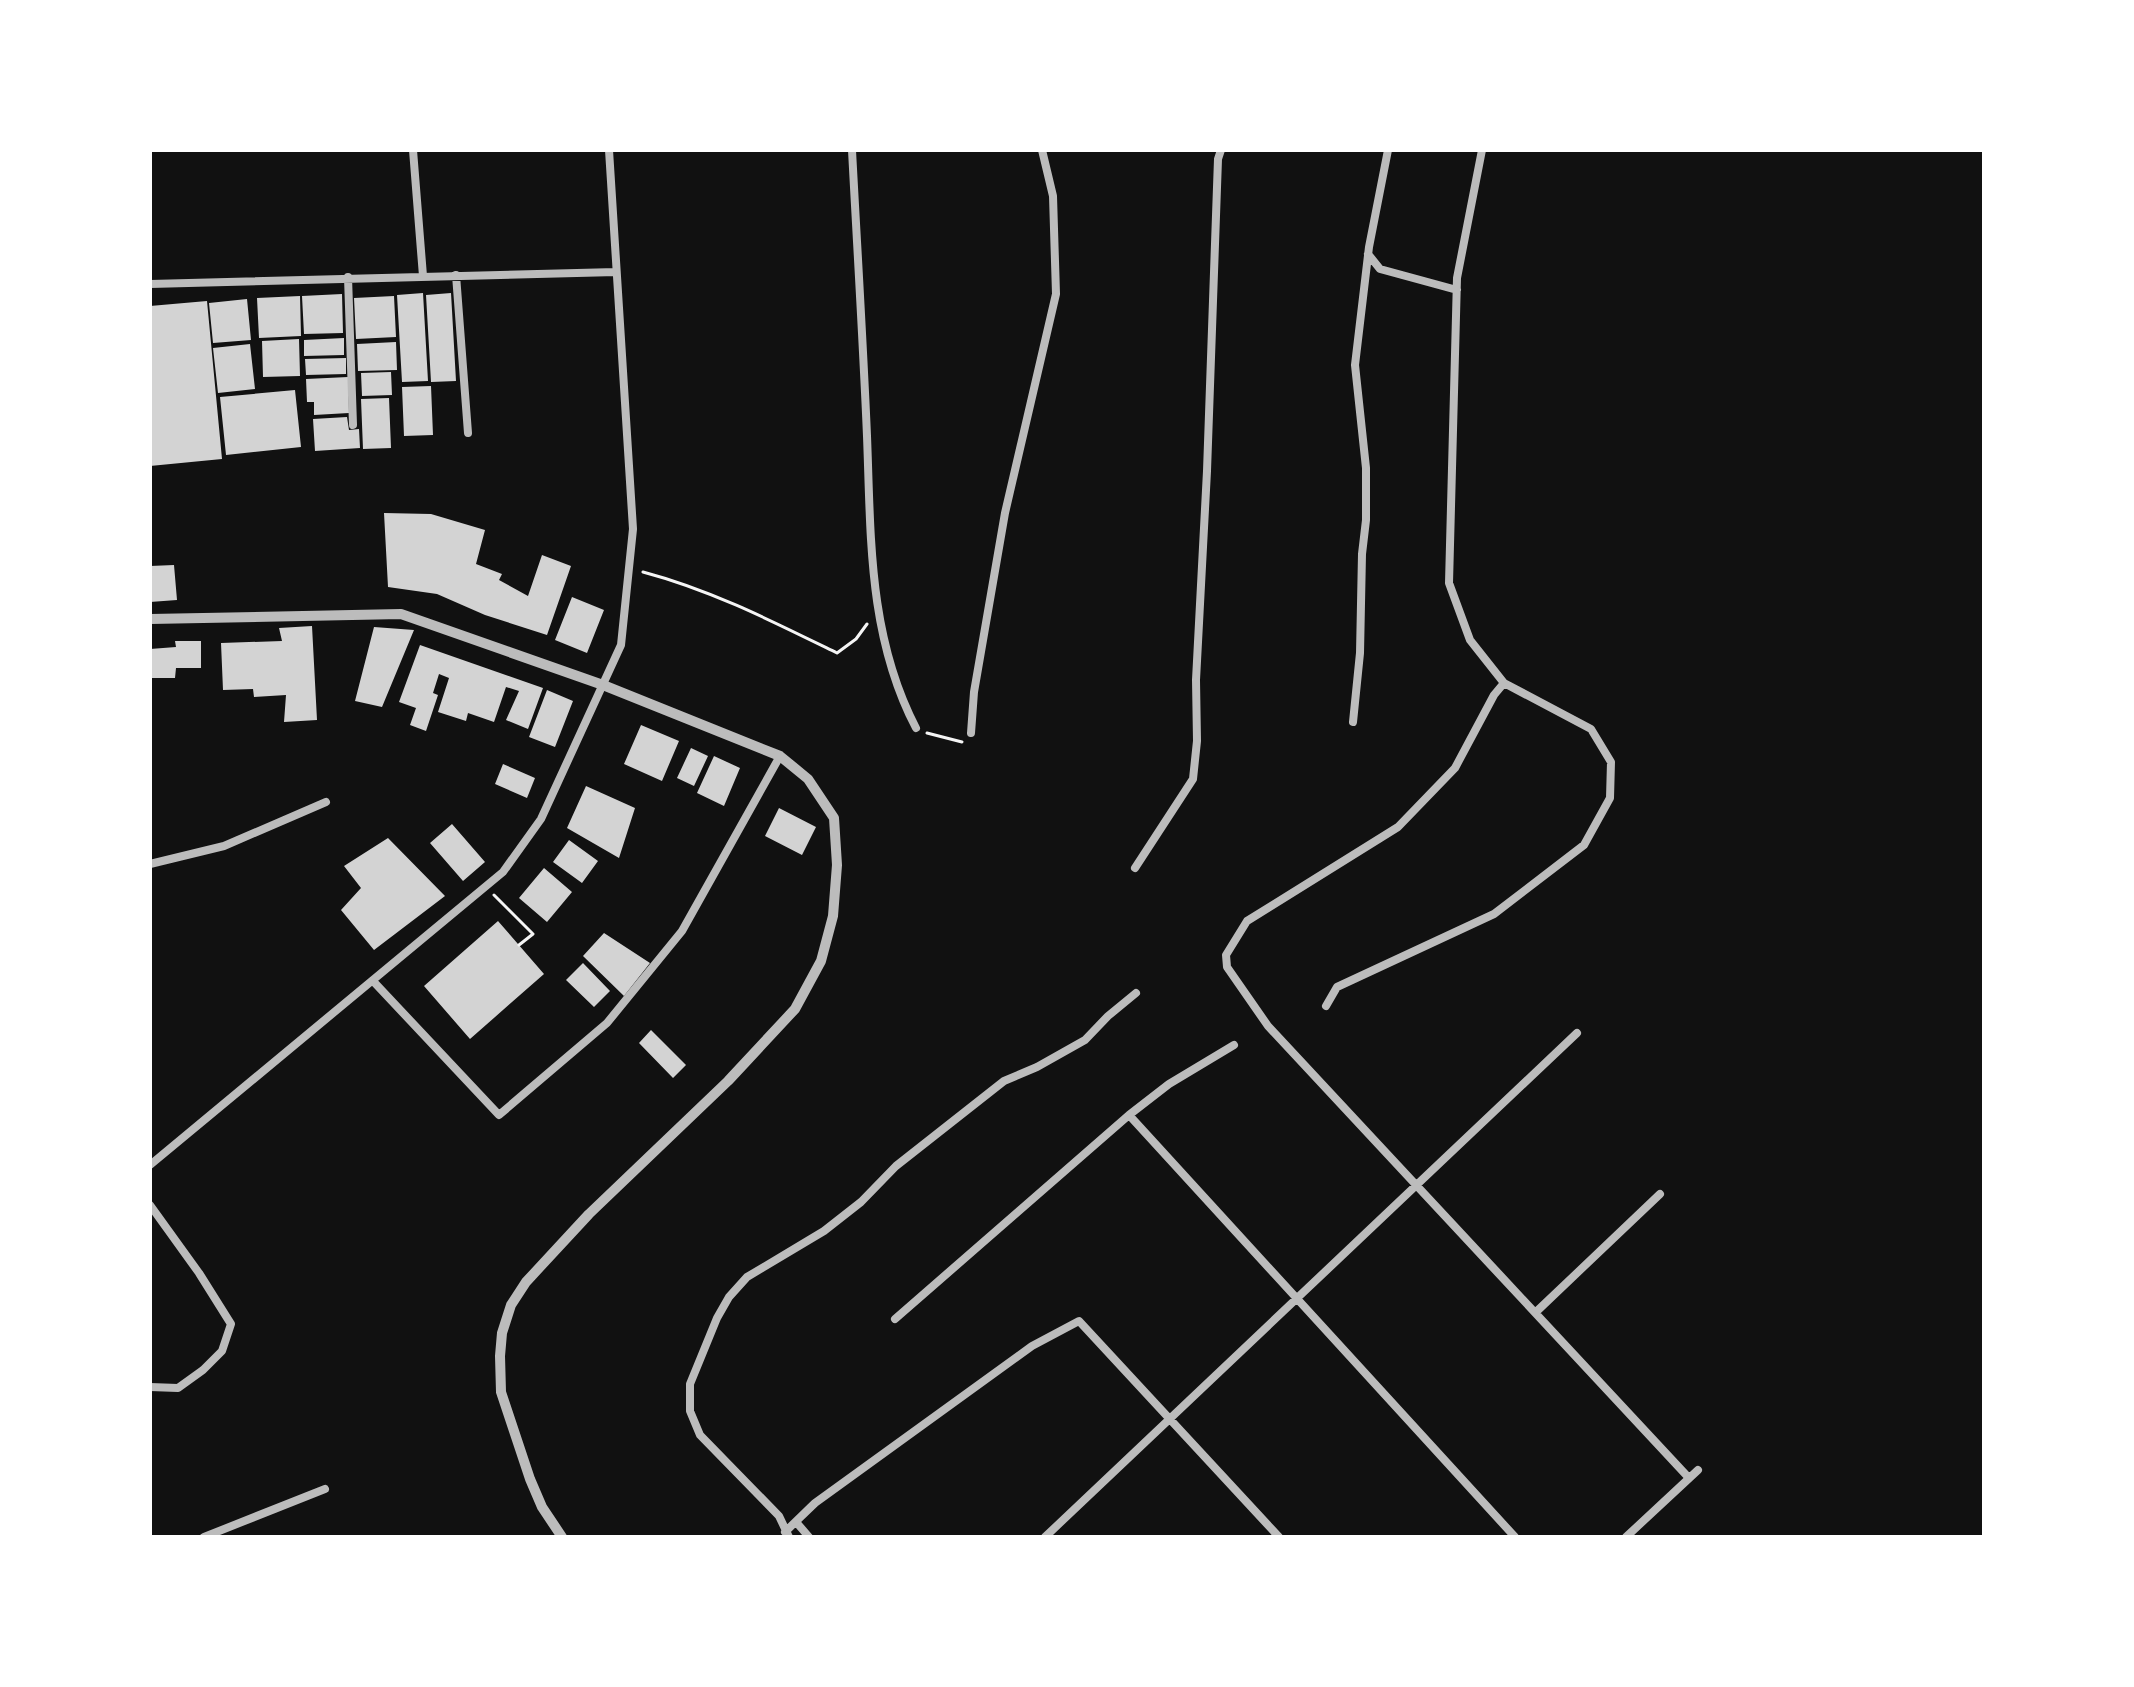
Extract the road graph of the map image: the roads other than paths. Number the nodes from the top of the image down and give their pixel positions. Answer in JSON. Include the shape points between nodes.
{"nodes":[{"id":1,"x":413,"y":150,"type":"edge"},
{"id":2,"x":609,"y":150,"type":"edge"},
{"id":3,"x":852,"y":150,"type":"edge"},
{"id":4,"x":1042,"y":150,"type":"edge"},
{"id":5,"x":1221,"y":150,"type":"edge"},
{"id":6,"x":1388,"y":150,"type":"edge"},
{"id":7,"x":1482,"y":150,"type":"edge"},
{"id":8,"x":1368,"y":254,"type":"junction"},
{"id":9,"x":616,"y":272,"type":"junction"},
{"id":10,"x":456,"y":275,"type":"junction"},
{"id":11,"x":423,"y":276,"type":"junction"},
{"id":12,"x":348,"y":277,"type":"junction"},
{"id":13,"x":150,"y":284,"type":"edge"},
{"id":14,"x":1457,"y":290,"type":"junction"},
{"id":15,"x":353,"y":425,"type":"dead end"},
{"id":16,"x":468,"y":433,"type":"dead end"},
{"id":17,"x":150,"y":619,"type":"edge"},
{"id":18,"x":1504,"y":683,"type":"junction"},
{"id":19,"x":603,"y":685,"type":"junction"},
{"id":20,"x":1353,"y":722,"type":"dead end"},
{"id":21,"x":916,"y":728,"type":"road end"},
{"id":22,"x":971,"y":733,"type":"road end"},
{"id":23,"x":780,"y":756,"type":"junction"},
{"id":24,"x":326,"y":802,"type":"dead end"},
{"id":25,"x":150,"y":864,"type":"edge"},
{"id":26,"x":1135,"y":868,"type":"dead end"},
{"id":27,"x":373,"y":981,"type":"junction"},
{"id":28,"x":1136,"y":993,"type":"dead end"},
{"id":29,"x":1326,"y":1006,"type":"dead end"},
{"id":30,"x":1577,"y":1033,"type":"dead end"},
{"id":31,"x":1234,"y":1045,"type":"dead end"},
{"id":32,"x":1129,"y":1115,"type":"junction"},
{"id":33,"x":150,"y":1165,"type":"edge"},
{"id":34,"x":1417,"y":1185,"type":"junction"},
{"id":35,"x":1660,"y":1194,"type":"dead end"},
{"id":36,"x":150,"y":1205,"type":"edge"},
{"id":37,"x":1297,"y":1299,"type":"junction"},
{"id":38,"x":1536,"y":1312,"type":"junction"},
{"id":39,"x":895,"y":1319,"type":"dead end"},
{"id":40,"x":150,"y":1387,"type":"edge"},
{"id":41,"x":1170,"y":1419,"type":"junction"},
{"id":42,"x":1698,"y":1470,"type":"dead end"},
{"id":43,"x":1689,"y":1478,"type":"junction"},
{"id":44,"x":325,"y":1489,"type":"dead end"},
{"id":45,"x":779,"y":1516,"type":"junction"},
{"id":46,"x":796,"y":1522,"type":"junction"},
{"id":47,"x":787,"y":1535,"type":"edge"},
{"id":48,"x":1052,"y":1535,"type":"edge"},
{"id":49,"x":204,"y":1537,"type":"edge"},
{"id":50,"x":562,"y":1537,"type":"edge"},
{"id":51,"x":809,"y":1537,"type":"edge"},
{"id":52,"x":1279,"y":1537,"type":"edge"},
{"id":53,"x":1515,"y":1537,"type":"edge"},
{"id":54,"x":1626,"y":1537,"type":"edge"}],
"edges":[{"from":1,"to":11,"type":"street"},
{"from":2,"to":9,"type":"street"},
{"from":3,"to":21,"type":"street","via":[[876,611]]},
{"from":4,"to":22,"type":"street","via":[[1053,196],[1056,294],[1005,513]]},
{"from":5,"to":26,"type":"street","via":[[1193,779]]},
{"from":6,"to":8,"type":"street"},
{"from":7,"to":14,"type":"street"},
{"from":8,"to":14,"type":"street","via":[[1380,269]]},
{"from":8,"to":20,"type":"street","via":[[1355,365],[1366,520]]},
{"from":9,"to":10,"type":"street"},
{"from":9,"to":19,"type":"street","via":[[633,529],[621,645]]},
{"from":10,"to":11,"type":"street"},
{"from":10,"to":16,"type":"street"},
{"from":11,"to":12,"type":"street"},
{"from":12,"to":13,"type":"street"},
{"from":12,"to":15,"type":"street"},
{"from":14,"to":18,"type":"street","via":[[1449,583],[1470,640]]},
{"from":17,"to":19,"type":"street","via":[[401,614]]},
{"from":18,"to":29,"type":"street","via":[[1591,729],[1611,762],[1610,798],[1584,845],[1494,914],[1337,987]]},
{"from":18,"to":34,"type":"street","via":[[1455,768],[1398,827],[1247,921],[1226,955],[1227,967],[1268,1026]]},
{"from":19,"to":23,"type":"street"},
{"from":19,"to":27,"type":"street","via":[[541,819],[503,872]]},
{"from":23,"to":27,"type":"street","via":[[682,931],[607,1023],[499,1115]]},
{"from":23,"to":50,"type":"street","via":[[808,779],[834,818],[833,916],[821,961],[795,1009],[526,1282],[502,1333],[501,1392],[511,1427],[542,1507]]},
{"from":24,"to":25,"type":"street","via":[[224,846]]},
{"from":27,"to":33,"type":"street"},
{"from":28,"to":45,"type":"street","via":[[1085,1040],[1004,1081],[896,1166],[861,1202],[747,1277],[729,1297],[690,1384],[690,1411],[700,1435]]},
{"from":30,"to":34,"type":"street"},
{"from":31,"to":32,"type":"street"},
{"from":32,"to":37,"type":"street"},
{"from":32,"to":39,"type":"street"},
{"from":34,"to":37,"type":"street"},
{"from":34,"to":38,"type":"street"},
{"from":35,"to":38,"type":"street"},
{"from":36,"to":40,"type":"street","via":[[231,1324],[222,1351],[203,1370],[178,1388]]},
{"from":37,"to":41,"type":"street"},
{"from":37,"to":53,"type":"street"},
{"from":38,"to":43,"type":"street"},
{"from":41,"to":46,"type":"street","via":[[1079,1321],[1032,1346]]},
{"from":41,"to":48,"type":"street"},
{"from":41,"to":52,"type":"street"},
{"from":42,"to":43,"type":"street"},
{"from":43,"to":54,"type":"street"},
{"from":44,"to":49,"type":"street"},
{"from":45,"to":46,"type":"street"},
{"from":45,"to":47,"type":"street"},
{"from":46,"to":47,"type":"street"},
{"from":46,"to":51,"type":"street"}]}
